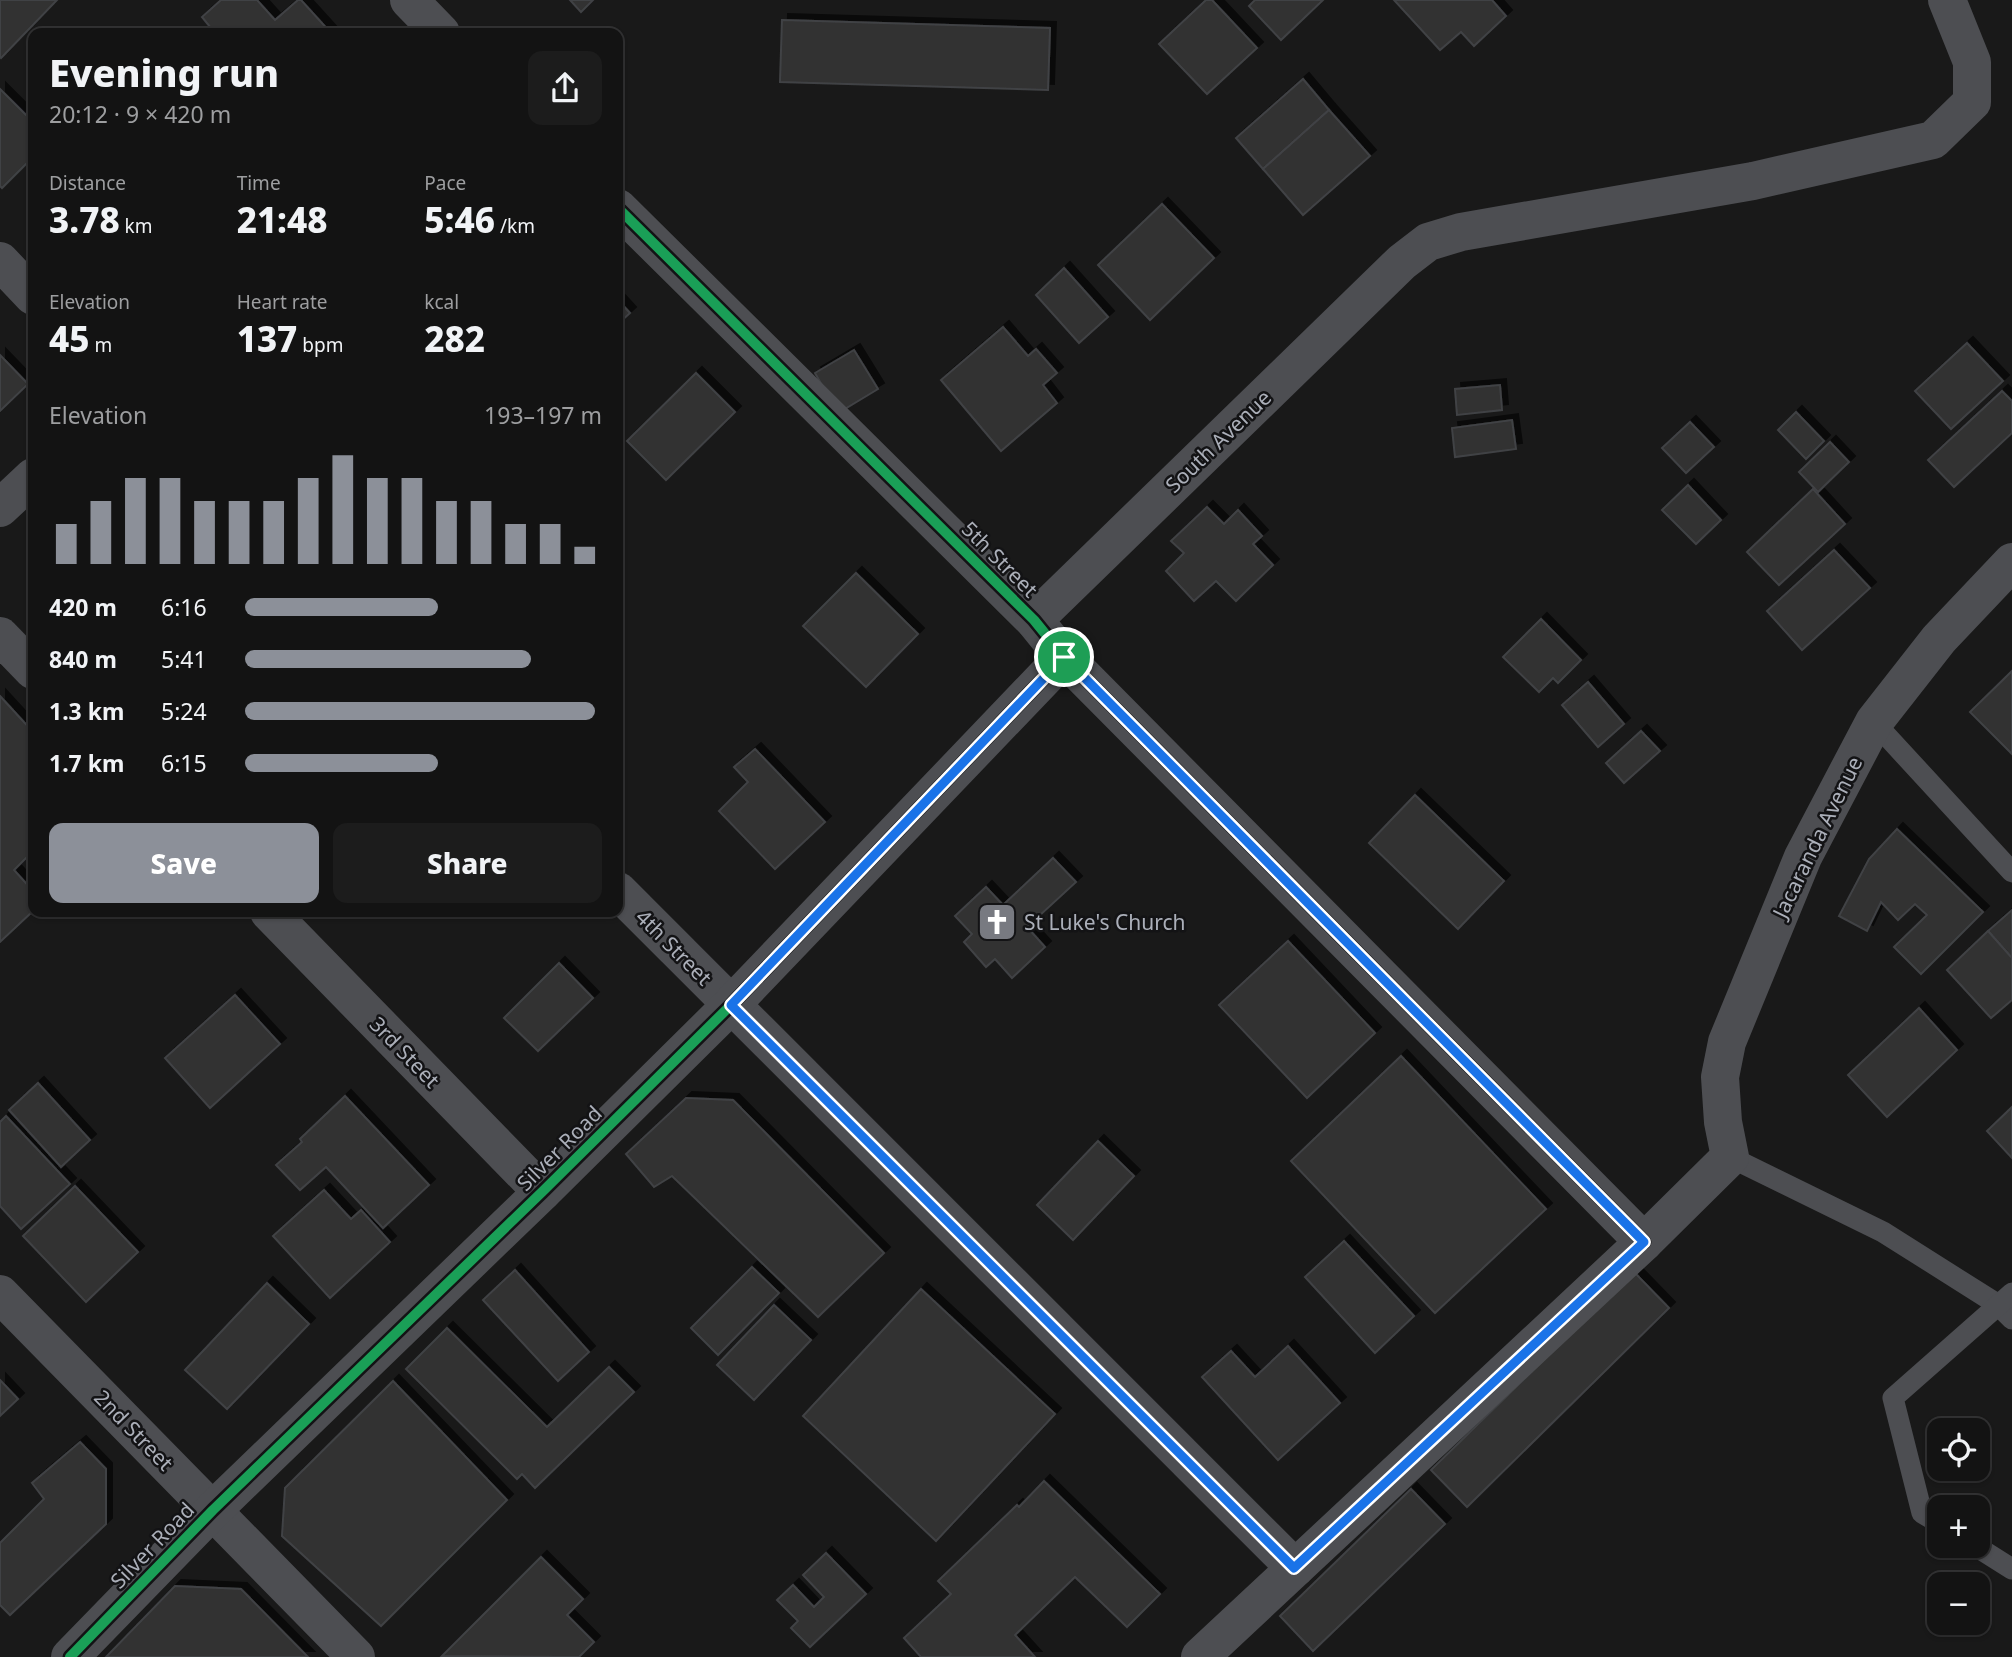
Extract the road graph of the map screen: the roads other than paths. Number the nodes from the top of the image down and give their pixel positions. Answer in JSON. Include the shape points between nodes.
{"nodes":[{"id":1,"x":409,"y":0,"type":"edge"},
{"id":2,"x":1947,"y":0,"type":"edge"},
{"id":3,"x":436,"y":28,"type":"edge"},
{"id":4,"x":623,"y":213,"type":"edge"},
{"id":5,"x":0,"y":261,"type":"edge"},
{"id":6,"x":28,"y":291,"type":"edge"},
{"id":7,"x":2012,"y":562,"type":"edge"},
{"id":8,"x":1034,"y":620,"type":"junction"},
{"id":9,"x":0,"y":636,"type":"edge"},
{"id":10,"x":1064,"y":657,"type":"junction"},
{"id":11,"x":28,"y":665,"type":"edge"},
{"id":12,"x":1874,"y":722,"type":"junction"},
{"id":13,"x":2012,"y":872,"type":"edge"},
{"id":14,"x":623,"y":896,"type":"edge"},
{"id":15,"x":274,"y":917,"type":"edge"},
{"id":16,"x":731,"y":1005,"type":"junction"},
{"id":17,"x":1730,"y":1157,"type":"junction"},
{"id":18,"x":542,"y":1192,"type":"junction"},
{"id":19,"x":1644,"y":1242,"type":"junction"},
{"id":20,"x":0,"y":1294,"type":"edge"},
{"id":21,"x":2007,"y":1305,"type":"edge"},
{"id":22,"x":213,"y":1510,"type":"junction"},
{"id":23,"x":1927,"y":1516,"type":"edge"},
{"id":24,"x":1990,"y":1555,"type":"edge"},
{"id":25,"x":1294,"y":1568,"type":"junction"},
{"id":26,"x":2012,"y":1569,"type":"edge"},
{"id":27,"x":70,"y":1657,"type":"edge"},
{"id":28,"x":356,"y":1657,"type":"edge"},
{"id":29,"x":1200,"y":1657,"type":"edge"}],
"edges":[{"from":1,"to":3,"type":"street"},
{"from":2,"to":8,"type":"street","name":"South Avenue","via":[[1972,62],[1972,102],[1933,140],[1753,181],[1461,232],[1428,242],[1402,262]]},
{"from":4,"to":8,"type":"street","name":"5th Street"},
{"from":5,"to":6,"type":"street"},
{"from":7,"to":12,"type":"street","name":"Jacaranda Avenue","via":[[1939,639]]},
{"from":8,"to":10,"type":"street","name":"5th Street"},
{"from":9,"to":11,"type":"street"},
{"from":10,"to":16,"type":"street","name":"Silver Road"},
{"from":10,"to":19,"type":"street","name":"5th Street"},
{"from":12,"to":13,"type":"lane"},
{"from":12,"to":17,"type":"street","name":"Jacaranda Avenue","via":[[1803,857],[1727,1042],[1720,1077]]},
{"from":14,"to":16,"type":"street","name":"4th Street"},
{"from":15,"to":18,"type":"street","name":"3rd Steet"},
{"from":16,"to":18,"type":"street","name":"Silver Road"},
{"from":16,"to":25,"type":"street","name":"4th Street"},
{"from":17,"to":19,"type":"street"},
{"from":17,"to":21,"type":"lane","via":[[1883,1232]]},
{"from":18,"to":22,"type":"street","name":"Silver Road"},
{"from":19,"to":25,"type":"street"},
{"from":20,"to":22,"type":"street","name":"2nd Street"},
{"from":21,"to":23,"type":"lane","via":[[1893,1398],[1922,1513]]},
{"from":22,"to":27,"type":"street","name":"Silver Road"},
{"from":22,"to":28,"type":"street","name":"2nd Street"},
{"from":24,"to":26,"type":"lane"},
{"from":25,"to":29,"type":"street"}]}
